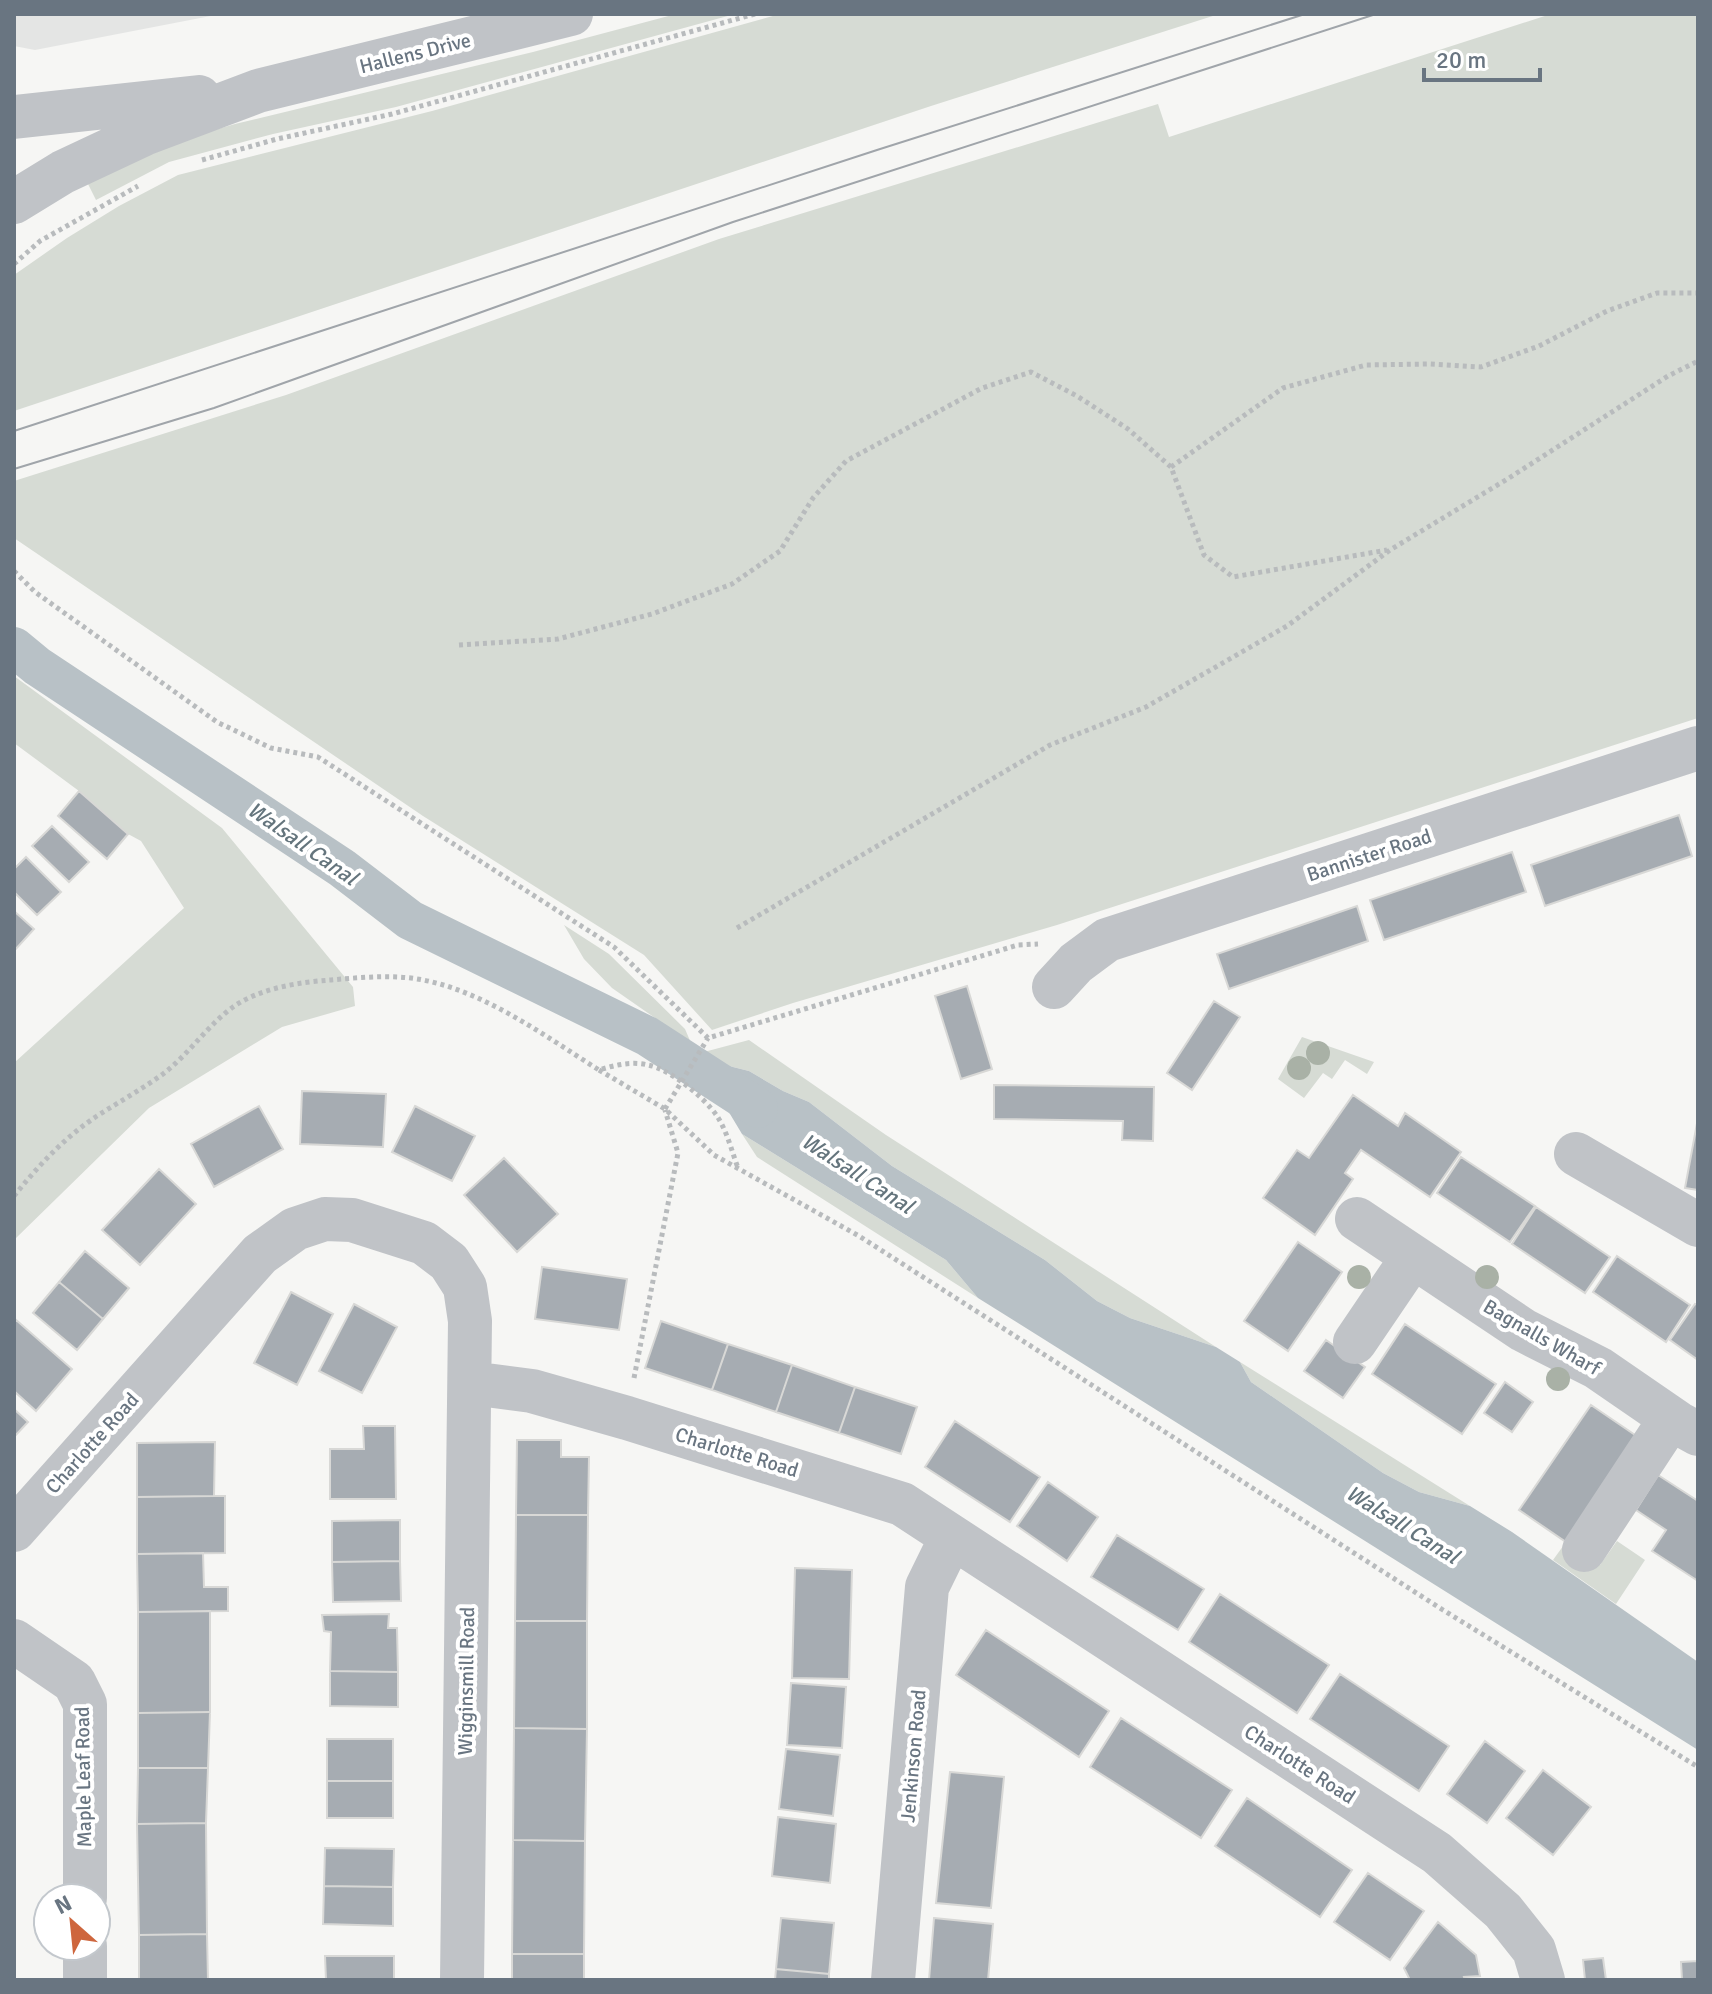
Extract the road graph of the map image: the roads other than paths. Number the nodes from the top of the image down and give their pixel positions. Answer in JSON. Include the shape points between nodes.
{"nodes":[{"id":1,"x":571,"y":14,"type":"edge"},
{"id":2,"x":258,"y":91,"type":"junction"},
{"id":3,"x":14,"y":117,"type":"edge"},
{"id":4,"x":14,"y":202,"type":"edge"},
{"id":5,"x":1698,"y":748,"type":"edge"},
{"id":6,"x":1054,"y":987,"type":"dead end"},
{"id":7,"x":1576,"y":1154,"type":"dead end"},
{"id":8,"x":1357,"y":1219,"type":"dead end"},
{"id":9,"x":1698,"y":1225,"type":"edge"},
{"id":10,"x":1412,"y":1258,"type":"junction"},
{"id":11,"x":1355,"y":1342,"type":"dead end"},
{"id":12,"x":471,"y":1383,"type":"junction"},
{"id":13,"x":1685,"y":1426,"type":"edge"},
{"id":14,"x":14,"y":1530,"type":"edge"},
{"id":15,"x":951,"y":1538,"type":"junction"},
{"id":16,"x":1584,"y":1550,"type":"dead end"},
{"id":17,"x":14,"y":1641,"type":"edge"},
{"id":18,"x":85,"y":1882,"type":"edge"},
{"id":19,"x":462,"y":1980,"type":"edge"},
{"id":20,"x":893,"y":1980,"type":"edge"},
{"id":21,"x":1543,"y":1980,"type":"edge"}],
"edges":[{"from":1,"to":2,"type":"street","name":"Hallens Drive"},
{"from":2,"to":3,"type":"street","name":"Hallens Drive"},
{"from":2,"to":4,"type":"street","name":"Hallens Drive","via":[[144,134]]},
{"from":5,"to":6,"type":"street","name":"Bannister Road","via":[[1107,940]]},
{"from":7,"to":9,"type":"street"},
{"from":8,"to":10,"type":"street","name":"Bagnalls Wharf"},
{"from":10,"to":11,"type":"street"},
{"from":10,"to":13,"type":"street","name":"Bagnalls Wharf"},
{"from":12,"to":14,"type":"street","name":"Charlotte Road","via":[[465,1287],[449,1262],[424,1243],[352,1220],[325,1219],[295,1229],[260,1254]]},
{"from":12,"to":15,"type":"street","name":"Charlotte Road","via":[[532,1391],[902,1504]]},
{"from":12,"to":19,"type":"street","name":"Wigginsmill Road"},
{"from":13,"to":16,"type":"street","name":"Bagnalls Wharf"},
{"from":15,"to":20,"type":"street","name":"Jenkinson Road","via":[[927,1587]]},
{"from":15,"to":21,"type":"street","name":"Charlotte Road","via":[[1437,1853],[1503,1911],[1534,1950]]},
{"from":17,"to":18,"type":"street","name":"Maple Leaf Road","via":[[74,1682],[85,1704]]}]}
